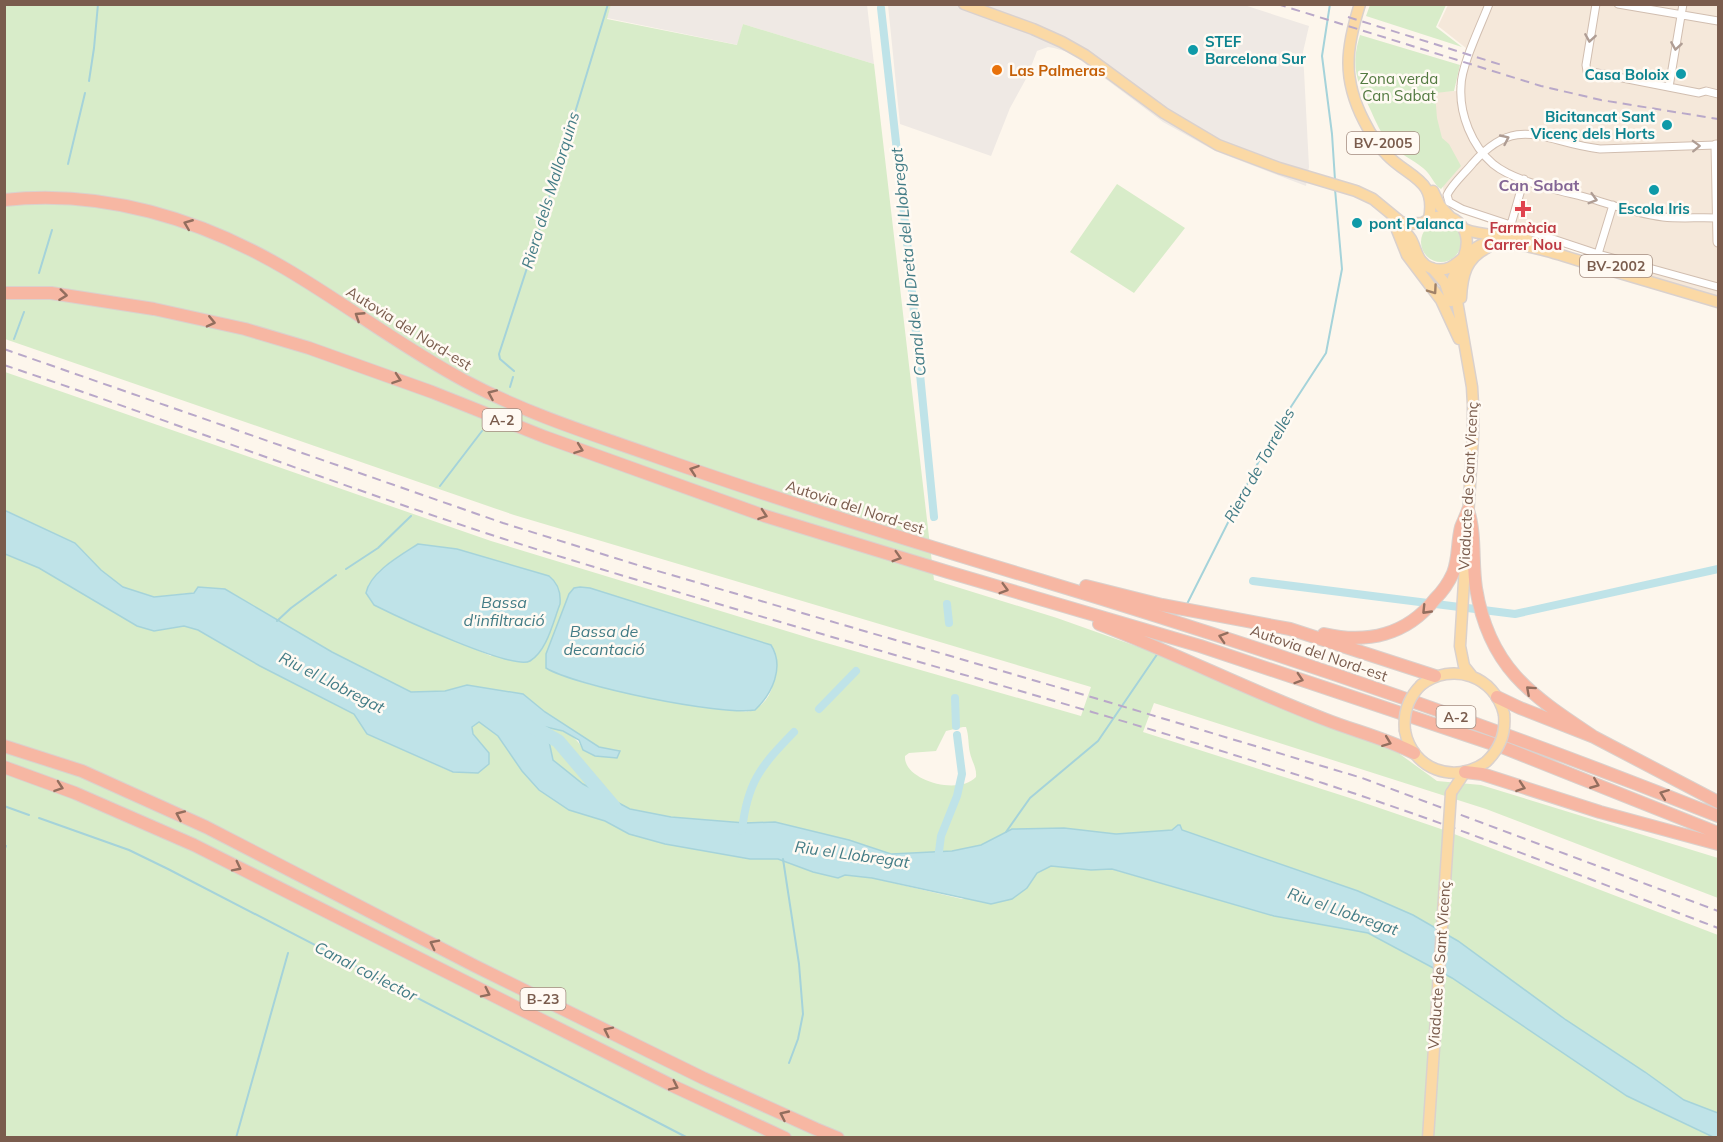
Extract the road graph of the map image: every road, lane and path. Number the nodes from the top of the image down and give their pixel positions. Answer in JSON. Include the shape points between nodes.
{"nodes":[{"id":1,"x":964,"y":4,"type":"edge"},
{"id":2,"x":1360,"y":4,"type":"edge"},
{"id":3,"x":1489,"y":4,"type":"edge"},
{"id":4,"x":1596,"y":4,"type":"edge"},
{"id":5,"x":1618,"y":4,"type":"edge"},
{"id":6,"x":1683,"y":4,"type":"edge"},
{"id":7,"x":1681,"y":14,"type":"junction"},
{"id":8,"x":1719,"y":21,"type":"edge"},
{"id":9,"x":1349,"y":48,"type":"junction"},
{"id":10,"x":1669,"y":87,"type":"junction"},
{"id":11,"x":1719,"y":94,"type":"edge"},
{"id":12,"x":1717,"y":145,"type":"edge"},
{"id":13,"x":1482,"y":153,"type":"junction"},
{"id":14,"x":1524,"y":179,"type":"junction"},
{"id":15,"x":1367,"y":196,"type":"junction"},
{"id":16,"x":4,"y":200,"type":"edge"},
{"id":17,"x":1613,"y":205,"type":"junction"},
{"id":18,"x":1451,"y":218,"type":"junction"},
{"id":19,"x":1717,"y":218,"type":"edge"},
{"id":20,"x":1426,"y":221,"type":"junction"},
{"id":21,"x":1393,"y":222,"type":"junction"},
{"id":22,"x":1509,"y":225,"type":"junction"},
{"id":23,"x":1464,"y":229,"type":"junction"},
{"id":24,"x":1502,"y":242,"type":"junction"},
{"id":25,"x":1719,"y":242,"type":"edge"},
{"id":26,"x":1414,"y":246,"type":"junction"},
{"id":27,"x":1598,"y":254,"type":"junction"},
{"id":28,"x":1462,"y":259,"type":"junction"},
{"id":29,"x":1432,"y":268,"type":"junction"},
{"id":30,"x":1719,"y":288,"type":"edge"},
{"id":31,"x":4,"y":293,"type":"edge"},
{"id":32,"x":1719,"y":296,"type":"edge"},
{"id":33,"x":1719,"y":302,"type":"edge"},
{"id":34,"x":1461,"y":328,"type":"junction"},
{"id":35,"x":1467,"y":359,"type":"junction"},
{"id":36,"x":1468,"y":510,"type":"junction"},
{"id":37,"x":1038,"y":579,"type":"junction"},
{"id":38,"x":1470,"y":587,"type":"junction"},
{"id":39,"x":1290,"y":629,"type":"junction"},
{"id":40,"x":1145,"y":635,"type":"junction"},
{"id":41,"x":1460,"y":646,"type":"junction"},
{"id":42,"x":1440,"y":675,"type":"junction"},
{"id":43,"x":1472,"y":676,"type":"junction"},
{"id":44,"x":1497,"y":697,"type":"junction"},
{"id":45,"x":1594,"y":737,"type":"junction"},
{"id":46,"x":4,"y":744,"type":"edge"},
{"id":47,"x":1414,"y":753,"type":"junction"},
{"id":48,"x":4,"y":767,"type":"edge"},
{"id":49,"x":1439,"y":771,"type":"junction"},
{"id":50,"x":1465,"y":772,"type":"junction"},
{"id":51,"x":1451,"y":794,"type":"junction"},
{"id":52,"x":1719,"y":802,"type":"edge"},
{"id":53,"x":1719,"y":816,"type":"edge"},
{"id":54,"x":1719,"y":833,"type":"edge"},
{"id":55,"x":1719,"y":844,"type":"edge"},
{"id":56,"x":785,"y":1137,"type":"edge"},
{"id":57,"x":838,"y":1137,"type":"edge"},
{"id":58,"x":1428,"y":1137,"type":"edge"}],
"edges":[{"from":1,"to":15,"type":"main road","via":[[1062,42],[1207,139],[1253,159]]},
{"from":2,"to":9,"type":"main road","number":"BV-2005"},
{"from":3,"to":13,"type":"street","via":[[1462,78],[1461,103]]},
{"from":4,"to":10,"type":"street","one_way":true,"via":[[1587,70]]},
{"from":5,"to":7,"type":"street"},
{"from":6,"to":7,"type":"street"},
{"from":7,"to":8,"type":"street"},
{"from":7,"to":10,"type":"street","one_way":true},
{"from":9,"to":18,"type":"main road","number":"BV-2005","via":[[1356,91],[1379,138],[1395,156],[1426,179]]},
{"from":9,"to":20,"type":"main road","number":"BV-2005","via":[[1347,71],[1359,112],[1386,155],[1428,191],[1432,206]]},
{"from":10,"to":11,"type":"street"},
{"from":13,"to":12,"type":"street","one_way":true,"via":[[1502,138],[1517,133],[1600,149]]},
{"from":12,"to":19,"type":"street"},
{"from":13,"to":14,"type":"street","via":[[1499,168]]},
{"from":13,"to":22,"type":"street","via":[[1447,195],[1449,202]]},
{"from":14,"to":17,"type":"street","one_way":true},
{"from":14,"to":22,"type":"street"},
{"from":15,"to":20,"type":"main road","via":[[1401,222]]},
{"from":15,"to":21,"type":"main road"},
{"from":37,"to":16,"type":"highway","name":"Autovia del Nord-est","number":"A-2","one_way":true,"via":[[705,474],[514,403],[426,359],[248,248],[162,213],[70,198]]},
{"from":17,"to":19,"type":"street","via":[[1662,217]]},
{"from":17,"to":27,"type":"street"},
{"from":18,"to":20,"type":"main road","via":[[1439,216]]},
{"from":18,"to":23,"type":"main road","number":"BV-2002"},
{"from":19,"to":25,"type":"street"},
{"from":20,"to":26,"type":"main road","via":[[1415,235]]},
{"from":21,"to":26,"type":"main road"},
{"from":21,"to":35,"type":"main road","one_way":true,"via":[[1407,255],[1441,300]]},
{"from":22,"to":27,"type":"street"},
{"from":23,"to":28,"type":"main road","via":[[1468,239]]},
{"from":23,"to":32,"type":"main road","number":"BV-2002","via":[[1517,237]]},
{"from":24,"to":28,"type":"main road","number":"BV-2002","via":[[1485,242]]},
{"from":24,"to":33,"type":"main road","number":"BV-2002","via":[[1551,252]]},
{"from":24,"to":34,"type":"main road","via":[[1480,252],[1466,268]]},
{"from":26,"to":29,"type":"main road","via":[[1418,257]]},
{"from":27,"to":30,"type":"street"},
{"from":28,"to":29,"type":"main road","number":"BV-2002","via":[[1449,268]]},
{"from":28,"to":34,"type":"main road","name":"Viaducte de Sant Vicenç","via":[[1453,278]]},
{"from":29,"to":34,"type":"main road","name":"Viaducte de Sant Vicenç","via":[[1448,289]]},
{"from":31,"to":40,"type":"highway","number":"A-2","one_way":true,"via":[[51,293],[245,329],[407,383],[765,516],[1081,611],[1093,621]]},
{"from":34,"to":35,"type":"main road","name":"Viaducte de Sant Vicenç"},
{"from":35,"to":36,"type":"main road","name":"Viaducte de Sant Vicenç","via":[[1473,405]]},
{"from":36,"to":38,"type":"highway","via":[[1473,527]]},
{"from":36,"to":39,"type":"highway","one_way":true,"via":[[1452,574],[1428,608],[1401,629],[1356,639]]},
{"from":37,"to":39,"type":"highway"},
{"from":53,"to":37,"type":"highway","name":"Autovia del Nord-est","number":"A-2","one_way":true,"via":[[1382,690]]},
{"from":38,"to":41,"type":"main road","name":"Viaducte de Sant Vicenç","via":[[1461,622]]},
{"from":45,"to":38,"type":"highway","one_way":true,"via":[[1546,705],[1507,666],[1493,644]]},
{"from":39,"to":42,"type":"highway"},
{"from":40,"to":47,"type":"highway","one_way":true,"via":[[1176,654],[1324,719]]},
{"from":40,"to":54,"type":"highway","name":"Autovia del Nord-est","number":"A-2","one_way":true,"via":[[1183,641],[1502,747]]},
{"from":41,"to":42,"type":"main road","name":"Viaducte de Sant Vicenç","via":[[1453,662]]},
{"from":41,"to":43,"type":"main road","name":"Viaducte de Sant Vicenç","via":[[1464,666]]},
{"from":42,"to":43,"type":"main road"},
{"from":42,"to":47,"type":"main road","name":"Viaducte de Sant Vicenç","bridge":true,"via":[[1421,685],[1408,703],[1404,731]]},
{"from":43,"to":44,"type":"main road","name":"Viaducte de Sant Vicenç","via":[[1484,682]]},
{"from":44,"to":45,"type":"highway"},
{"from":44,"to":50,"type":"main road","name":"Viaducte de Sant Vicenç","bridge":true,"via":[[1504,714],[1501,741],[1486,762]]},
{"from":45,"to":52,"type":"highway"},
{"from":57,"to":46,"type":"highway","number":"B-23","one_way":true,"via":[[703,1078],[206,827],[82,771]]},
{"from":47,"to":49,"type":"main road","name":"Viaducte de Sant Vicenç"},
{"from":48,"to":56,"type":"highway","number":"B-23","one_way":true,"via":[[194,845],[673,1086]]},
{"from":49,"to":50,"type":"main road","name":"Viaducte de Sant Vicenç"},
{"from":49,"to":51,"type":"main road","name":"Viaducte de Sant Vicenç"},
{"from":50,"to":51,"type":"main road","name":"Viaducte de Sant Vicenç"},
{"from":50,"to":55,"type":"highway","one_way":true},
{"from":51,"to":58,"type":"main road","name":"Viaducte de Sant Vicenç","bridge":true}]}
